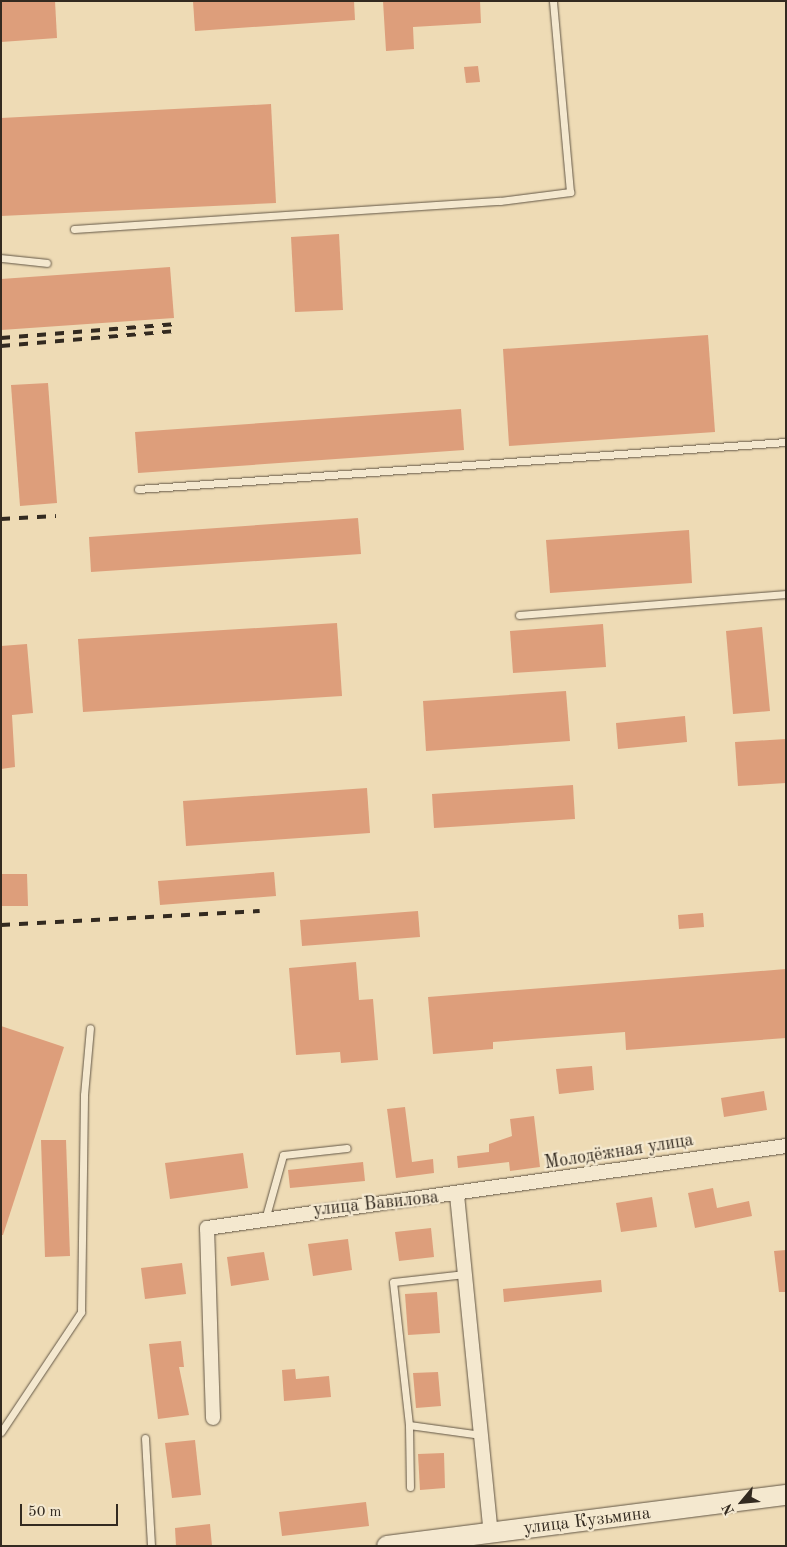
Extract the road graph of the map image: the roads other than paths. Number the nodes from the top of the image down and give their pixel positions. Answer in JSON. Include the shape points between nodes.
{"nodes":[{"id":1,"x":554,"y":1,"type":"edge"},
{"id":2,"x":74,"y":228,"type":"dead end"},
{"id":3,"x":1,"y":258,"type":"edge"},
{"id":4,"x":47,"y":263,"type":"dead end"},
{"id":5,"x":786,"y":442,"type":"edge"},
{"id":6,"x":138,"y":489,"type":"dead end"},
{"id":7,"x":786,"y":594,"type":"edge"},
{"id":8,"x":519,"y":615,"type":"dead end"},
{"id":9,"x":90,"y":1028,"type":"dead end"},
{"id":10,"x":786,"y":1146,"type":"edge"},
{"id":11,"x":347,"y":1148,"type":"dead end"},
{"id":12,"x":457,"y":1195,"type":"junction"},
{"id":13,"x":266,"y":1216,"type":"junction"},
{"id":14,"x":465,"y":1274,"type":"junction"},
{"id":15,"x":213,"y":1418,"type":"dead end"},
{"id":16,"x":409,"y":1425,"type":"junction"},
{"id":17,"x":1,"y":1432,"type":"edge"},
{"id":18,"x":481,"y":1435,"type":"junction"},
{"id":19,"x":145,"y":1438,"type":"dead end"},
{"id":20,"x":410,"y":1487,"type":"dead end"},
{"id":21,"x":786,"y":1495,"type":"edge"},
{"id":22,"x":482,"y":1538,"type":"edge"},
{"id":23,"x":151,"y":1546,"type":"edge"},
{"id":24,"x":388,"y":1546,"type":"edge"}],
"edges":[{"from":1,"to":2,"type":"lane","via":[[570,192],[500,201]]},
{"from":3,"to":4,"type":"lane"},
{"from":5,"to":6,"type":"lane"},
{"from":7,"to":8,"type":"lane"},
{"from":9,"to":17,"type":"lane","via":[[84,1095],[81,1312]]},
{"from":10,"to":12,"type":"street","name":"Молодёжная улица"},
{"from":11,"to":13,"type":"lane","via":[[283,1154]]},
{"from":12,"to":13,"type":"street","name":"улица Вавилова"},
{"from":12,"to":14,"type":"street","name":"улица Вавилова"},
{"from":13,"to":15,"type":"street","name":"улица Вавилова","via":[[207,1228]]},
{"from":14,"to":16,"type":"lane","via":[[393,1282]]},
{"from":14,"to":18,"type":"street","name":"улица Вавилова"},
{"from":16,"to":18,"type":"lane"},
{"from":16,"to":20,"type":"lane"},
{"from":18,"to":22,"type":"street","name":"улица Вавилова"},
{"from":19,"to":23,"type":"lane"},
{"from":21,"to":22,"type":"main road","name":"улица Кузьмина"},
{"from":22,"to":24,"type":"main road","name":"улица Кузьмина"}]}
